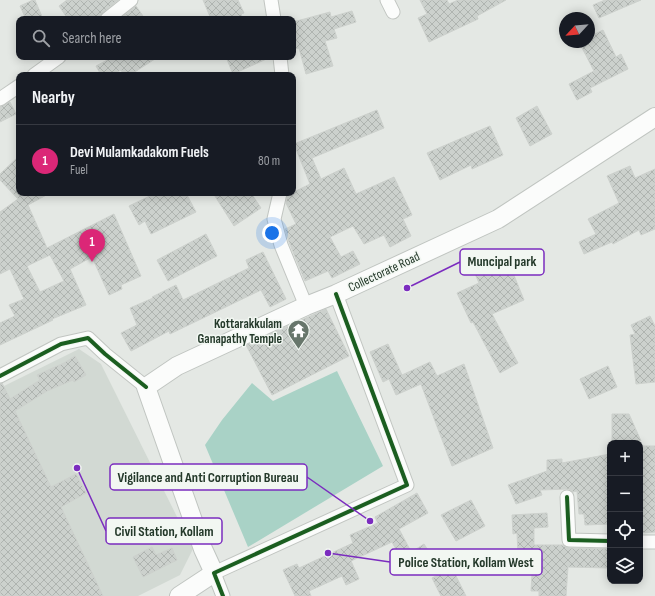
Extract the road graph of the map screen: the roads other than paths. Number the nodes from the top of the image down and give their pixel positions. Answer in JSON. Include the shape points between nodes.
{"nodes":[{"id":1,"x":131,"y":0,"type":"edge"},
{"id":2,"x":271,"y":0,"type":"edge"},
{"id":3,"x":387,"y":0,"type":"edge"},
{"id":4,"x":393,"y":12,"type":"dead end"},
{"id":5,"x":111,"y":16,"type":"edge"},
{"id":6,"x":274,"y":16,"type":"edge"},
{"id":7,"x":54,"y":60,"type":"edge"},
{"id":8,"x":280,"y":60,"type":"edge"},
{"id":9,"x":38,"y":72,"type":"edge"},
{"id":10,"x":282,"y":72,"type":"edge"},
{"id":11,"x":16,"y":88,"type":"edge"},
{"id":12,"x":0,"y":100,"type":"edge"},
{"id":13,"x":655,"y":117,"type":"edge"},
{"id":14,"x":279,"y":196,"type":"edge"},
{"id":15,"x":336,"y":294,"type":"junction"},
{"id":16,"x":306,"y":306,"type":"junction"},
{"id":17,"x":0,"y":376,"type":"edge"},
{"id":18,"x":146,"y":387,"type":"junction"},
{"id":19,"x":567,"y":497,"type":"dead end"},
{"id":20,"x":607,"y":541,"type":"edge"},
{"id":21,"x":643,"y":542,"type":"edge"},
{"id":22,"x":655,"y":542,"type":"edge"},
{"id":23,"x":214,"y":573,"type":"junction"},
{"id":24,"x":179,"y":596,"type":"edge"},
{"id":25,"x":223,"y":596,"type":"edge"}],
"edges":[{"from":1,"to":5,"type":"street"},
{"from":2,"to":6,"type":"street"},
{"from":3,"to":4,"type":"street"},
{"from":7,"to":9,"type":"street"},
{"from":8,"to":10,"type":"street"},
{"from":11,"to":12,"type":"street"},
{"from":13,"to":15,"type":"main road","name":"Collectorate Road","via":[[498,219]]},
{"from":14,"to":16,"type":"street","via":[[274,219],[281,245]]},
{"from":15,"to":16,"type":"main road","name":"Collectorate Road"},
{"from":15,"to":23,"type":"street","via":[[407,485]]},
{"from":16,"to":18,"type":"main road","name":"Collectorate Road","via":[[177,366]]},
{"from":17,"to":18,"type":"street","via":[[61,344],[88,338]]},
{"from":18,"to":23,"type":"main road","via":[[203,549]]},
{"from":19,"to":20,"type":"street","via":[[569,540]]},
{"from":21,"to":22,"type":"street"},
{"from":23,"to":24,"type":"main road"},
{"from":23,"to":25,"type":"street"}]}
